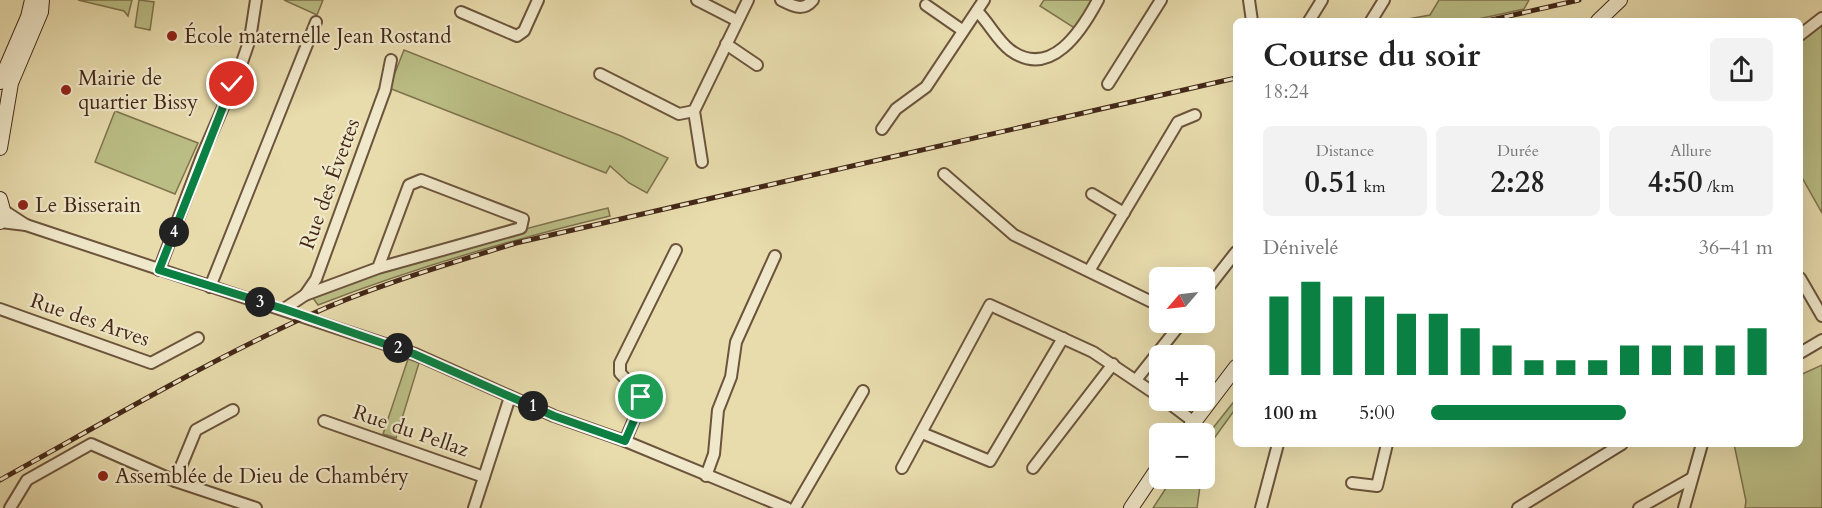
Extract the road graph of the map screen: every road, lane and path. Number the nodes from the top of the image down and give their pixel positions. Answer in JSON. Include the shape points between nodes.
{"nodes":[{"id":1,"x":32,"y":0,"type":"edge"},
{"id":2,"x":42,"y":0,"type":"edge"},
{"id":3,"x":256,"y":0,"type":"edge"},
{"id":4,"x":538,"y":0,"type":"edge"},
{"id":5,"x":697,"y":0,"type":"edge"},
{"id":6,"x":748,"y":0,"type":"edge"},
{"id":7,"x":781,"y":0,"type":"edge"},
{"id":8,"x":813,"y":0,"type":"edge"},
{"id":9,"x":984,"y":0,"type":"edge"},
{"id":10,"x":1098,"y":0,"type":"edge"},
{"id":11,"x":1161,"y":0,"type":"edge"},
{"id":12,"x":1249,"y":0,"type":"edge"},
{"id":13,"x":1322,"y":0,"type":"edge"},
{"id":14,"x":1384,"y":0,"type":"edge"},
{"id":15,"x":1620,"y":0,"type":"edge"},
{"id":16,"x":926,"y":5,"type":"dead end"},
{"id":17,"x":977,"y":11,"type":"junction"},
{"id":18,"x":460,"y":12,"type":"dead end"},
{"id":19,"x":1252,"y":18,"type":"edge"},
{"id":20,"x":1311,"y":18,"type":"edge"},
{"id":21,"x":1373,"y":18,"type":"edge"},
{"id":22,"x":1601,"y":18,"type":"edge"},
{"id":23,"x":1822,"y":18,"type":"edge"},
{"id":24,"x":33,"y":19,"type":"junction"},
{"id":25,"x":736,"y":20,"type":"junction"},
{"id":26,"x":316,"y":22,"type":"dead end"},
{"id":27,"x":962,"y":30,"type":"junction"},
{"id":28,"x":1803,"y":33,"type":"edge"},
{"id":29,"x":726,"y":44,"type":"junction"},
{"id":30,"x":391,"y":60,"type":"dead end"},
{"id":31,"x":757,"y":65,"type":"dead end"},
{"id":32,"x":600,"y":74,"type":"dead end"},
{"id":33,"x":0,"y":82,"type":"edge"},
{"id":34,"x":1108,"y":84,"type":"dead end"},
{"id":35,"x":694,"y":111,"type":"junction"},
{"id":36,"x":1195,"y":115,"type":"dead end"},
{"id":37,"x":882,"y":129,"type":"dead end"},
{"id":38,"x":0,"y":148,"type":"edge"},
{"id":39,"x":702,"y":162,"type":"dead end"},
{"id":40,"x":944,"y":174,"type":"dead end"},
{"id":41,"x":1092,"y":194,"type":"dead end"},
{"id":42,"x":1,"y":213,"type":"edge"},
{"id":43,"x":1124,"y":213,"type":"junction"},
{"id":44,"x":676,"y":250,"type":"dead end"},
{"id":45,"x":775,"y":256,"type":"dead end"},
{"id":46,"x":1233,"y":256,"type":"edge"},
{"id":47,"x":378,"y":268,"type":"junction"},
{"id":48,"x":159,"y":270,"type":"junction"},
{"id":49,"x":1089,"y":271,"type":"junction"},
{"id":50,"x":1215,"y":279,"type":"edge"},
{"id":51,"x":1803,"y":283,"type":"edge"},
{"id":52,"x":210,"y":287,"type":"junction"},
{"id":53,"x":305,"y":295,"type":"junction"},
{"id":54,"x":1149,"y":301,"type":"edge"},
{"id":55,"x":0,"y":309,"type":"edge"},
{"id":56,"x":284,"y":309,"type":"junction"},
{"id":57,"x":1822,"y":316,"type":"edge"},
{"id":58,"x":1173,"y":333,"type":"edge"},
{"id":59,"x":198,"y":338,"type":"dead end"},
{"id":60,"x":1063,"y":338,"type":"junction"},
{"id":61,"x":1822,"y":340,"type":"edge"},
{"id":62,"x":1803,"y":351,"type":"edge"},
{"id":63,"x":1113,"y":364,"type":"junction"},
{"id":64,"x":1233,"y":371,"type":"edge"},
{"id":65,"x":1136,"y":380,"type":"junction"},
{"id":66,"x":1149,"y":389,"type":"edge"},
{"id":67,"x":863,"y":391,"type":"dead end"},
{"id":68,"x":510,"y":397,"type":"junction"},
{"id":69,"x":233,"y":410,"type":"dead end"},
{"id":70,"x":1180,"y":411,"type":"edge"},
{"id":71,"x":324,"y":421,"type":"dead end"},
{"id":72,"x":1194,"y":422,"type":"joint"},
{"id":73,"x":922,"y":433,"type":"junction"},
{"id":74,"x":625,"y":441,"type":"junction"},
{"id":75,"x":1277,"y":447,"type":"edge"},
{"id":76,"x":1387,"y":447,"type":"edge"},
{"id":77,"x":1617,"y":447,"type":"edge"},
{"id":78,"x":1701,"y":447,"type":"edge"},
{"id":79,"x":902,"y":468,"type":"dead end"},
{"id":80,"x":1033,"y":468,"type":"dead end"},
{"id":81,"x":706,"y":476,"type":"junction"},
{"id":82,"x":484,"y":477,"type":"junction"},
{"id":83,"x":1692,"y":478,"type":"junction"},
{"id":84,"x":176,"y":481,"type":"junction"},
{"id":85,"x":1149,"y":481,"type":"edge"},
{"id":86,"x":1352,"y":483,"type":"dead end"},
{"id":87,"x":10,"y":508,"type":"edge"},
{"id":88,"x":256,"y":508,"type":"edge"},
{"id":89,"x":474,"y":508,"type":"edge"},
{"id":90,"x":788,"y":508,"type":"edge"},
{"id":91,"x":795,"y":508,"type":"edge"},
{"id":92,"x":1131,"y":508,"type":"edge"},
{"id":93,"x":1261,"y":508,"type":"edge"},
{"id":94,"x":1518,"y":508,"type":"edge"},
{"id":95,"x":1639,"y":508,"type":"edge"},
{"id":96,"x":1684,"y":508,"type":"edge"}],
"edges":[{"from":1,"to":24,"type":"main road"},
{"from":2,"to":24,"type":"main road"},
{"from":3,"to":48,"type":"street","via":[[250,39],[240,68]]},
{"from":4,"to":18,"type":"street","via":[[524,31],[517,36]]},
{"from":5,"to":25,"type":"street"},
{"from":6,"to":25,"type":"street"},
{"from":7,"to":8,"type":"street","via":[[803,8]]},
{"from":9,"to":17,"type":"street"},
{"from":10,"to":17,"type":"street","via":[[1069,44],[1056,54],[1038,57],[1011,50]]},
{"from":11,"to":34,"type":"street"},
{"from":12,"to":19,"type":"street"},
{"from":13,"to":20,"type":"street"},
{"from":14,"to":21,"type":"street"},
{"from":15,"to":22,"type":"main road"},
{"from":16,"to":27,"type":"street"},
{"from":17,"to":27,"type":"street"},
{"from":23,"to":28,"type":"street"},
{"from":24,"to":33,"type":"main road"},
{"from":24,"to":38,"type":"main road","via":[[11,83]]},
{"from":25,"to":29,"type":"street"},
{"from":26,"to":52,"type":"street"},
{"from":27,"to":37,"type":"street","via":[[926,87],[896,109]]},
{"from":29,"to":31,"type":"street"},
{"from":29,"to":35,"type":"street"},
{"from":30,"to":53,"type":"street","name":"Rue des Évettes","via":[[388,82],[355,173],[316,279]]},
{"from":32,"to":35,"type":"street","via":[[679,114]]},
{"from":35,"to":39,"type":"street"},
{"from":36,"to":43,"type":"street","via":[[1178,122]]},
{"from":40,"to":49,"type":"street","via":[[1014,235]]},
{"from":41,"to":43,"type":"street"},
{"from":42,"to":48,"type":"street"},
{"from":43,"to":49,"type":"street"},
{"from":44,"to":74,"type":"street","via":[[620,363],[620,373],[638,391],[642,401]]},
{"from":45,"to":81,"type":"street","via":[[736,342]]},
{"from":46,"to":50,"type":"street"},
{"from":47,"to":47,"type":"street","via":[[410,185],[421,180],[523,219],[521,228]]},
{"from":47,"to":53,"type":"street"},
{"from":48,"to":52,"type":"street"},
{"from":49,"to":54,"type":"street"},
{"from":51,"to":57,"type":"street"},
{"from":52,"to":56,"type":"street"},
{"from":53,"to":56,"type":"street","name":"Rue des Évettes"},
{"from":55,"to":59,"type":"street","name":"Rue des Arves","via":[[151,363]]},
{"from":56,"to":68,"type":"street","via":[[414,354]]},
{"from":58,"to":65,"type":"street"},
{"from":60,"to":63,"type":"street"},
{"from":60,"to":73,"type":"street","via":[[990,462]]},
{"from":60,"to":73,"type":"street","via":[[990,305]]},
{"from":61,"to":62,"type":"street"},
{"from":63,"to":65,"type":"street"},
{"from":63,"to":80,"type":"street"},
{"from":64,"to":72,"type":"main road"},
{"from":65,"to":66,"type":"street"},
{"from":67,"to":91,"type":"street"},
{"from":68,"to":74,"type":"street"},
{"from":68,"to":82,"type":"street"},
{"from":69,"to":84,"type":"street","via":[[196,430]]},
{"from":70,"to":72,"type":"street"},
{"from":71,"to":82,"type":"street","name":"Rue du Pellaz"},
{"from":73,"to":79,"type":"street"},
{"from":74,"to":81,"type":"street"},
{"from":75,"to":93,"type":"street"},
{"from":76,"to":86,"type":"street","via":[[1377,486]]},
{"from":77,"to":94,"type":"street"},
{"from":78,"to":83,"type":"street"},
{"from":81,"to":90,"type":"street"},
{"from":82,"to":89,"type":"street"},
{"from":83,"to":95,"type":"street"},
{"from":83,"to":96,"type":"street"},
{"from":84,"to":87,"type":"street","via":[[91,444],[27,480]]},
{"from":84,"to":88,"type":"street"},
{"from":85,"to":92,"type":"main road"}]}
